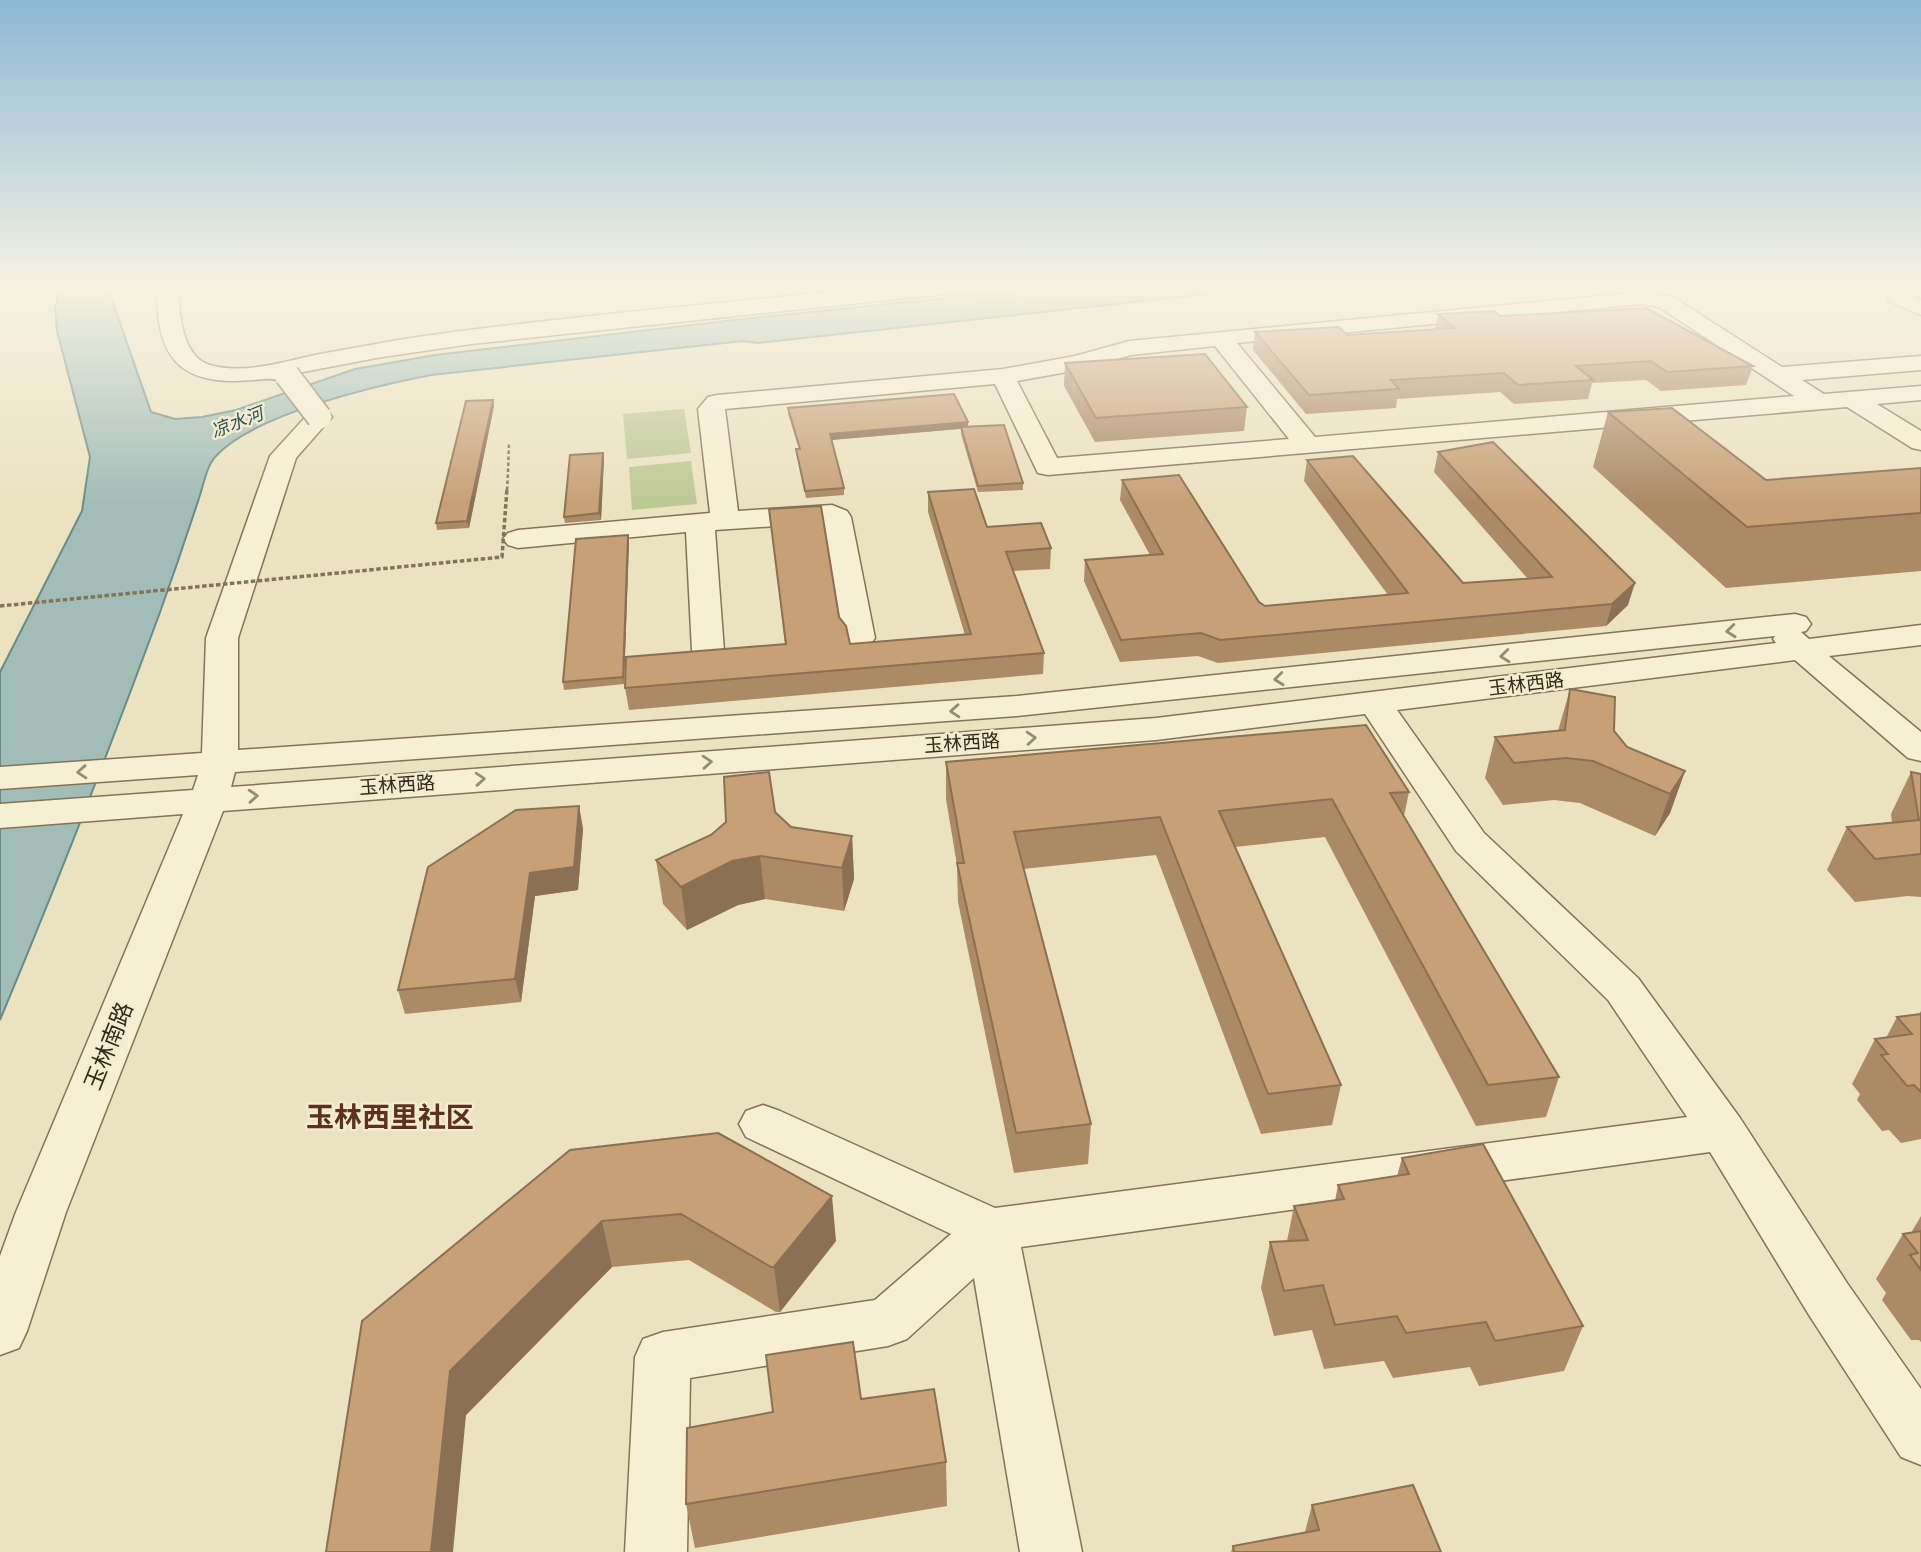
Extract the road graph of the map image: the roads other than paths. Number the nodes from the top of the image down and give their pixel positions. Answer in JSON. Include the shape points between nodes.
{"nodes":[{"id":1,"x":186,"y":358,"type":"edge"},
{"id":2,"x":341,"y":358,"type":"edge"},
{"id":3,"x":1091,"y":358,"type":"edge"},
{"id":4,"x":1238,"y":358,"type":"edge"},
{"id":5,"x":1752,"y":358,"type":"edge"},
{"id":6,"x":1921,"y":363,"type":"edge"},
{"id":7,"x":285,"y":372,"type":"junction"},
{"id":8,"x":1778,"y":375,"type":"junction"},
{"id":9,"x":1003,"y":376,"type":"junction"},
{"id":10,"x":1921,"y":393,"type":"edge"},
{"id":11,"x":1853,"y":400,"type":"junction"},
{"id":12,"x":1821,"y":402,"type":"junction"},
{"id":13,"x":1921,"y":442,"type":"edge"},
{"id":14,"x":1308,"y":445,"type":"junction"},
{"id":15,"x":712,"y":521,"type":"junction"},
{"id":16,"x":518,"y":539,"type":"dead end"},
{"id":17,"x":1921,"y":610,"type":"edge"},
{"id":18,"x":1921,"y":635,"type":"edge"},
{"id":19,"x":859,"y":638,"type":"dead end"},
{"id":20,"x":1788,"y":638,"type":"junction"},
{"id":21,"x":708,"y":651,"type":"edge"},
{"id":22,"x":1375,"y":703,"type":"junction"},
{"id":23,"x":1921,"y":750,"type":"edge"},
{"id":24,"x":0,"y":778,"type":"edge"},
{"id":25,"x":214,"y":781,"type":"junction"},
{"id":26,"x":0,"y":816,"type":"edge"},
{"id":27,"x":763,"y":1124,"type":"dead end"},
{"id":28,"x":1723,"y":1131,"type":"junction"},
{"id":29,"x":992,"y":1230,"type":"junction"},
{"id":30,"x":0,"y":1331,"type":"edge"},
{"id":31,"x":1921,"y":1438,"type":"edge"},
{"id":32,"x":656,"y":1552,"type":"edge"},
{"id":33,"x":1051,"y":1552,"type":"edge"}],
"edges":[{"from":1,"to":7,"type":"street","via":[[207,371]]},
{"from":2,"to":7,"type":"street"},
{"from":3,"to":9,"type":"street"},
{"from":4,"to":14,"type":"street"},
{"from":5,"to":8,"type":"street"},
{"from":6,"to":8,"type":"street"},
{"from":7,"to":25,"type":"street","bridge":true,"via":[[319,417],[283,456],[222,638]]},
{"from":8,"to":12,"type":"street"},
{"from":9,"to":14,"type":"street","via":[[1048,467]]},
{"from":9,"to":15,"type":"street","via":[[717,402],[711,409]]},
{"from":10,"to":11,"type":"street"},
{"from":11,"to":12,"type":"street"},
{"from":11,"to":13,"type":"street"},
{"from":12,"to":14,"type":"street"},
{"from":15,"to":16,"type":"street"},
{"from":15,"to":19,"type":"street","via":[[837,517]]},
{"from":15,"to":21,"type":"street"},
{"from":17,"to":20,"type":"street","name":"玉林西路"},
{"from":18,"to":20,"type":"street","name":"玉林西路"},
{"from":20,"to":22,"type":"street","name":"玉林西路"},
{"from":20,"to":23,"type":"street"},
{"from":20,"to":25,"type":"street","name":"玉林西路","one_way":true},
{"from":25,"to":22,"type":"street","name":"玉林西路","one_way":true,"via":[[1156,729]]},
{"from":22,"to":28,"type":"street","via":[[1470,842],[1623,989]]},
{"from":25,"to":24,"type":"street","name":"玉林西路","one_way":true,"via":[[150,766]]},
{"from":25,"to":26,"type":"street","name":"玉林西路","via":[[136,806]]},
{"from":25,"to":30,"type":"street","name":"玉林南路","via":[[41,1212]]},
{"from":27,"to":29,"type":"street"},
{"from":28,"to":29,"type":"street"},
{"from":28,"to":31,"type":"street"},
{"from":29,"to":32,"type":"street","via":[[888,1322],[663,1357]]},
{"from":29,"to":33,"type":"street"}]}
